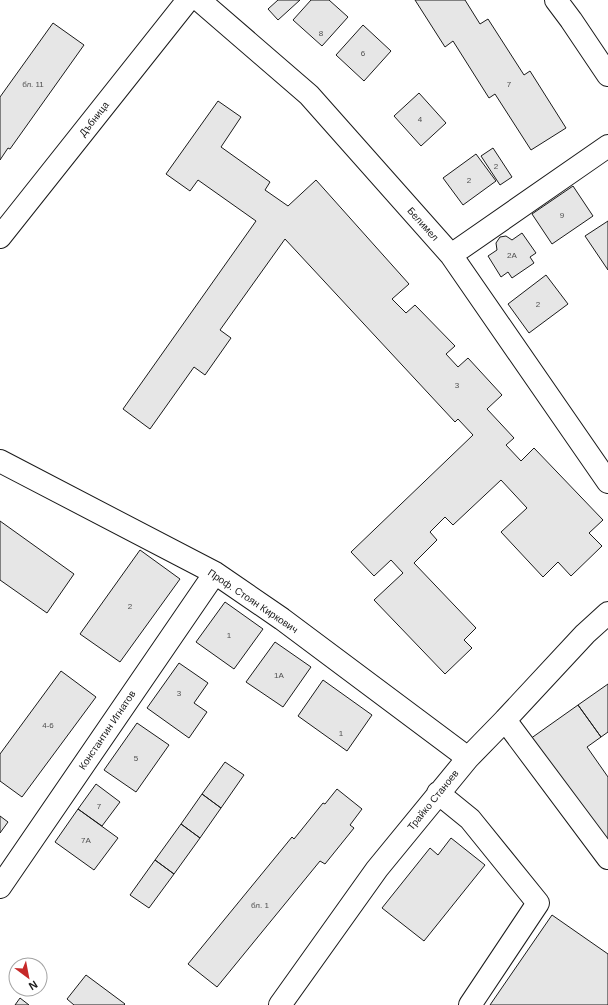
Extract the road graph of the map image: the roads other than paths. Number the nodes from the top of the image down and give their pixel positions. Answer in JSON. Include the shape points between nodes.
{"nodes":[{"id":1,"x":188,"y":0,"type":"edge"},
{"id":2,"x":199,"y":0,"type":"edge"},
{"id":3,"x":556,"y":0,"type":"edge"},
{"id":4,"x":608,"y":75,"type":"edge"},
{"id":5,"x":608,"y":146,"type":"edge"},
{"id":6,"x":0,"y":237,"type":"edge"},
{"id":7,"x":451,"y":255,"type":"junction"},
{"id":8,"x":0,"y":461,"type":"edge"},
{"id":9,"x":608,"y":482,"type":"edge"},
{"id":10,"x":215,"y":573,"type":"junction"},
{"id":11,"x":608,"y":613,"type":"edge"},
{"id":12,"x":505,"y":720,"type":"junction"},
{"id":13,"x":468,"y":758,"type":"junction"},
{"id":14,"x":438,"y":793,"type":"junction"},
{"id":15,"x":608,"y":858,"type":"edge"},
{"id":16,"x":0,"y":887,"type":"edge"},
{"id":17,"x":284,"y":1004,"type":"edge"},
{"id":18,"x":470,"y":1005,"type":"edge"}],
"edges":[{"from":1,"to":6,"type":"street","name":"Дъбница"},
{"from":2,"to":7,"type":"street","name":"Белимел","via":[[309,95]]},
{"from":3,"to":4,"type":"street"},
{"from":5,"to":7,"type":"street"},
{"from":7,"to":9,"type":"street","name":"Белимел"},
{"from":8,"to":10,"type":"street","name":"Проф. Стоян Киркович"},
{"from":10,"to":13,"type":"street","name":"Проф. Стоян Киркович","via":[[282,619]]},
{"from":10,"to":16,"type":"street","name":"Константин Игнатов"},
{"from":11,"to":12,"type":"street","name":"Трайко Станоев","via":[[585,634]]},
{"from":12,"to":13,"type":"street","name":"Трайко Станоев"},
{"from":12,"to":15,"type":"street"},
{"from":13,"to":14,"type":"street","name":"Трайко Станоев"},
{"from":14,"to":17,"type":"street","name":"Трайко Станоев","via":[[377,869]]},
{"from":14,"to":18,"type":"street","via":[[470,819],[538,903]]}]}
